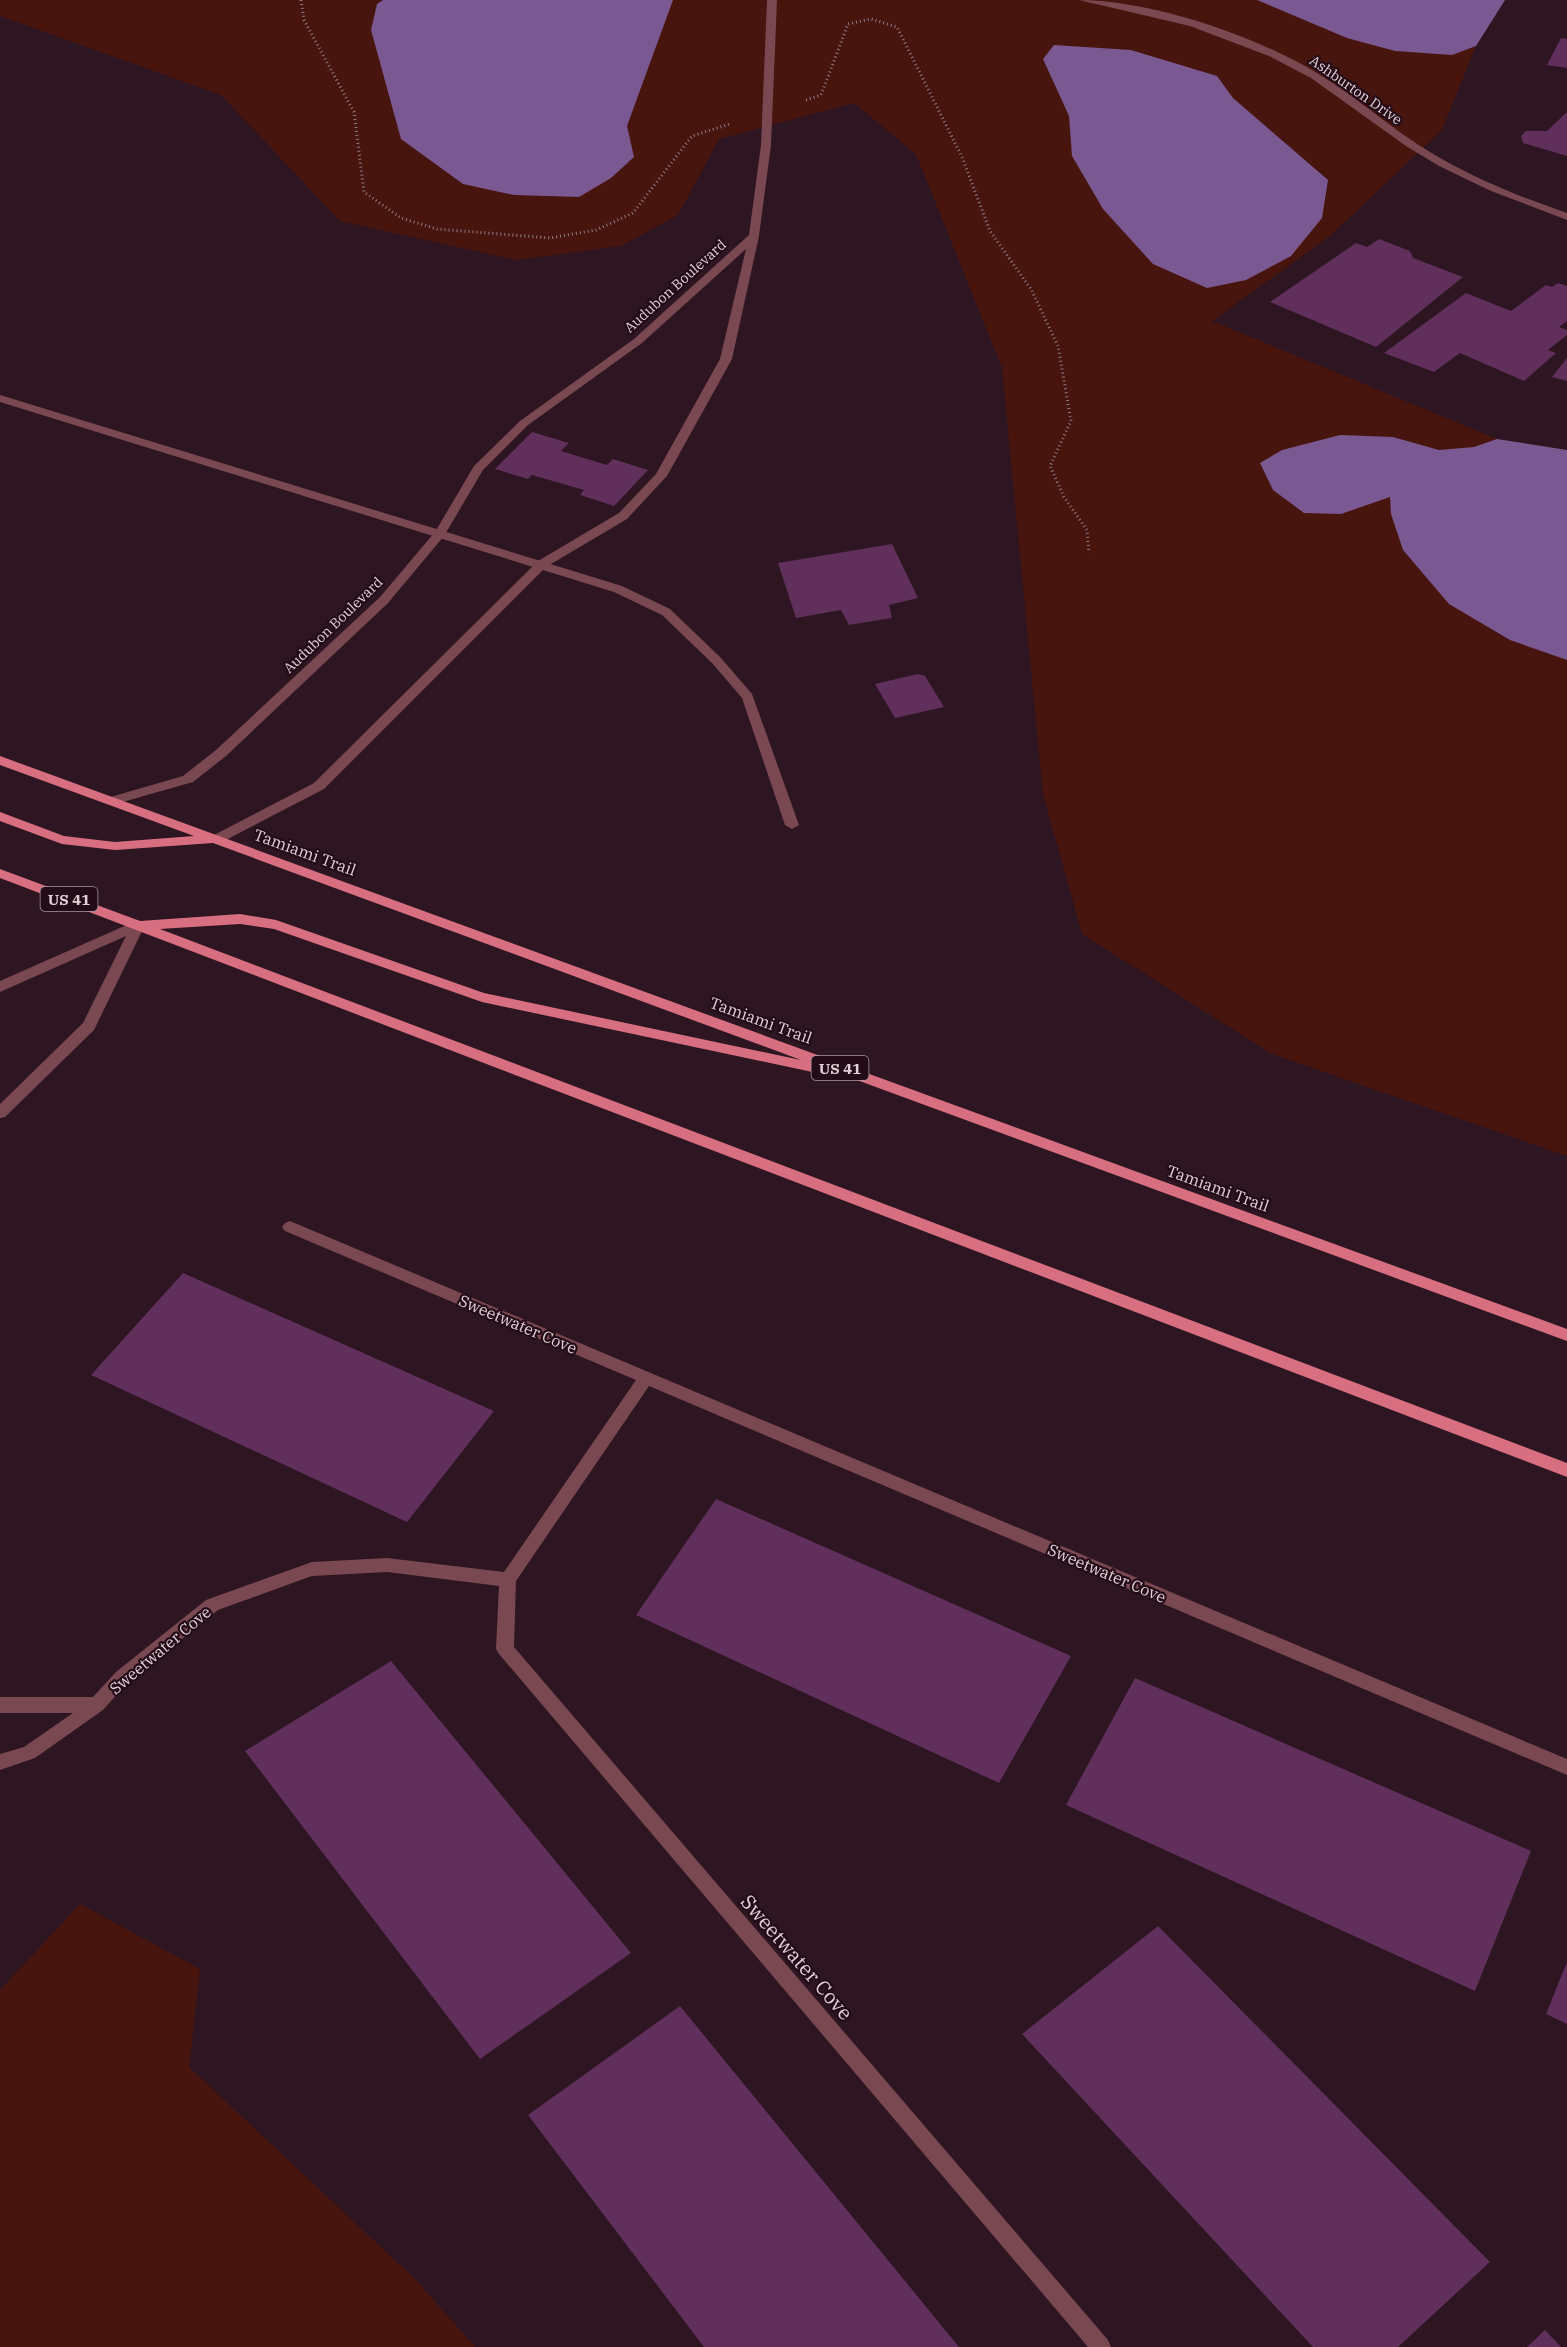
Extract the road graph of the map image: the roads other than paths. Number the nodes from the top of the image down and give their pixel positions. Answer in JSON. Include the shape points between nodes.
{"nodes":[{"id":1,"x":772,"y":0,"type":"edge"},
{"id":2,"x":1084,"y":0,"type":"edge"},
{"id":3,"x":1567,"y":217,"type":"edge"},
{"id":4,"x":754,"y":236,"type":"junction"},
{"id":5,"x":0,"y":398,"type":"edge"},
{"id":6,"x":440,"y":533,"type":"junction"},
{"id":7,"x":542,"y":564,"type":"junction"},
{"id":8,"x":0,"y":760,"type":"edge"},
{"id":9,"x":112,"y":801,"type":"junction"},
{"id":10,"x":0,"y":816,"type":"edge"},
{"id":11,"x":792,"y":825,"type":"dead end"},
{"id":12,"x":218,"y":839,"type":"junction"},
{"id":13,"x":0,"y":873,"type":"edge"},
{"id":14,"x":138,"y":925,"type":"junction"},
{"id":15,"x":0,"y":987,"type":"edge"},
{"id":16,"x":867,"y":1078,"type":"junction"},
{"id":17,"x":0,"y":1113,"type":"edge"},
{"id":18,"x":290,"y":1227,"type":"dead end"},
{"id":19,"x":1567,"y":1335,"type":"edge"},
{"id":20,"x":646,"y":1378,"type":"junction"},
{"id":21,"x":1567,"y":1470,"type":"edge"},
{"id":22,"x":508,"y":1580,"type":"junction"},
{"id":23,"x":0,"y":1705,"type":"edge"},
{"id":24,"x":97,"y":1705,"type":"junction"},
{"id":25,"x":0,"y":1762,"type":"edge"},
{"id":26,"x":1567,"y":1767,"type":"edge"},
{"id":27,"x":1101,"y":2347,"type":"edge"}],
"edges":[{"from":1,"to":4,"type":"street","name":"Audubon Boulevard","via":[[766,145]]},
{"from":2,"to":3,"type":"street","name":"Ashburton Drive","via":[[1182,21],[1255,46],[1297,65],[1425,153],[1472,179]]},
{"from":4,"to":6,"type":"street","name":"Audubon Boulevard","via":[[638,341],[524,423],[478,468]]},
{"from":4,"to":7,"type":"street","name":"Audubon Boulevard","via":[[726,359],[661,476],[623,516]]},
{"from":5,"to":6,"type":"street"},
{"from":6,"to":7,"type":"street"},
{"from":6,"to":9,"type":"street","name":"Audubon Boulevard","via":[[384,600],[221,753],[188,779]]},
{"from":7,"to":11,"type":"street","via":[[618,589],[666,612],[717,661],[748,697]]},
{"from":7,"to":12,"type":"street","name":"Audubon Boulevard","via":[[319,786]]},
{"from":8,"to":9,"type":"main road","number":"US 41"},
{"from":9,"to":12,"type":"main road","name":"Tamiami Trail","number":"US 41"},
{"from":10,"to":12,"type":"main road","via":[[62,840],[115,846]]},
{"from":12,"to":16,"type":"main road","name":"Tamiami Trail","number":"US 41"},
{"from":13,"to":14,"type":"main road","number":"US 41"},
{"from":14,"to":15,"type":"street"},
{"from":14,"to":16,"type":"main road","via":[[240,919],[276,925],[482,997]]},
{"from":14,"to":17,"type":"street","via":[[89,1026]]},
{"from":14,"to":21,"type":"main road","number":"US 41"},
{"from":16,"to":19,"type":"main road","name":"Tamiami Trail","number":"US 41"},
{"from":18,"to":20,"type":"street","name":"Sweetwater Cove"},
{"from":20,"to":22,"type":"street"},
{"from":20,"to":26,"type":"street","name":"Sweetwater Cove"},
{"from":22,"to":24,"type":"street","name":"Sweetwater Cove","via":[[387,1565],[312,1569],[212,1605],[122,1677]]},
{"from":22,"to":27,"type":"street","name":"Sweetwater Cove","via":[[505,1649]]},
{"from":23,"to":24,"type":"street","name":"Sweetwater Cove"},
{"from":24,"to":25,"type":"street","name":"Sweetwater Cove","via":[[29,1753]]}]}
